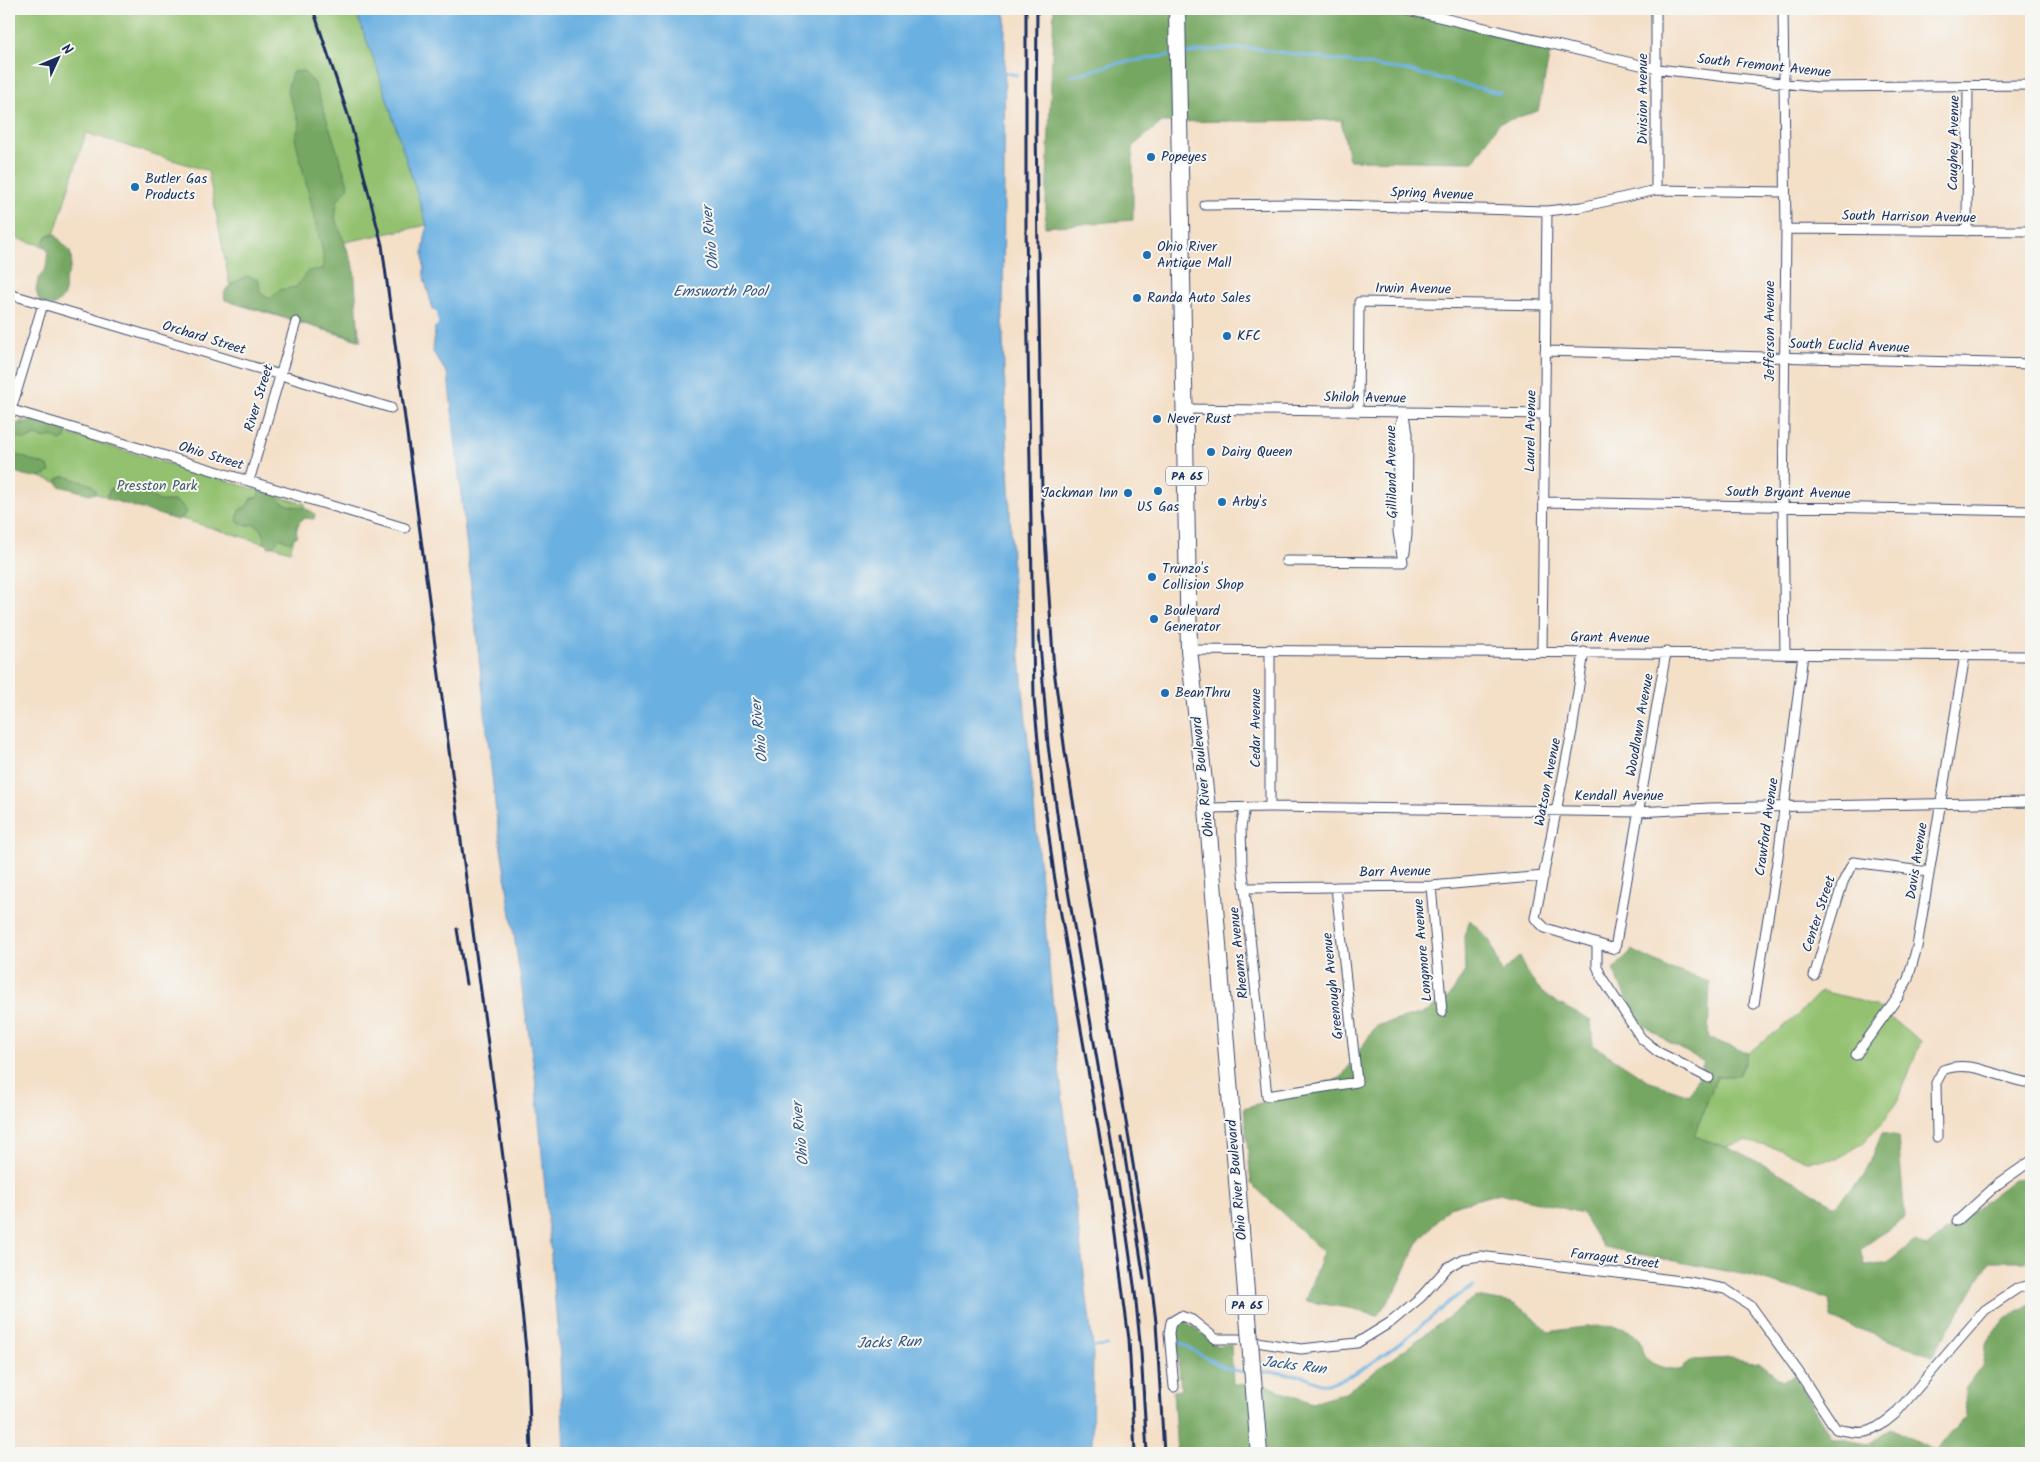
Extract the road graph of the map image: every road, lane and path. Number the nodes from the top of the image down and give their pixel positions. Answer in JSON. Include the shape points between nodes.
{"nodes":[{"id":1,"x":1177,"y":9,"type":"edge"},
{"id":2,"x":1405,"y":9,"type":"edge"},
{"id":3,"x":1656,"y":9,"type":"edge"},
{"id":4,"x":1783,"y":9,"type":"edge"},
{"id":5,"x":1657,"y":69,"type":"junction"},
{"id":6,"x":1782,"y":83,"type":"junction"},
{"id":7,"x":2031,"y":85,"type":"edge"},
{"id":8,"x":1968,"y":86,"type":"junction"},
{"id":9,"x":1656,"y":190,"type":"junction"},
{"id":10,"x":1785,"y":192,"type":"junction"},
{"id":11,"x":1205,"y":205,"type":"dead end"},
{"id":12,"x":1546,"y":211,"type":"junction"},
{"id":13,"x":1786,"y":229,"type":"junction"},
{"id":14,"x":2031,"y":231,"type":"edge"},
{"id":15,"x":1967,"y":232,"type":"junction"},
{"id":16,"x":9,"y":294,"type":"edge"},
{"id":17,"x":43,"y":304,"type":"junction"},
{"id":18,"x":1546,"y":305,"type":"junction"},
{"id":19,"x":296,"y":322,"type":"dead end"},
{"id":20,"x":1546,"y":351,"type":"junction"},
{"id":21,"x":1784,"y":358,"type":"junction"},
{"id":22,"x":2031,"y":364,"type":"edge"},
{"id":23,"x":280,"y":376,"type":"junction"},
{"id":24,"x":391,"y":408,"type":"dead end"},
{"id":25,"x":1186,"y":409,"type":"junction"},
{"id":26,"x":10,"y":410,"type":"edge"},
{"id":27,"x":1358,"y":412,"type":"junction"},
{"id":28,"x":1404,"y":412,"type":"junction"},
{"id":29,"x":1544,"y":414,"type":"junction"},
{"id":30,"x":249,"y":481,"type":"junction"},
{"id":31,"x":1544,"y":502,"type":"junction"},
{"id":32,"x":1783,"y":507,"type":"junction"},
{"id":33,"x":2031,"y":511,"type":"edge"},
{"id":34,"x":405,"y":528,"type":"dead end"},
{"id":35,"x":1286,"y":561,"type":"dead end"},
{"id":36,"x":1270,"y":649,"type":"junction"},
{"id":37,"x":1189,"y":650,"type":"junction"},
{"id":38,"x":1542,"y":651,"type":"junction"},
{"id":39,"x":1584,"y":652,"type":"junction"},
{"id":40,"x":1666,"y":652,"type":"junction"},
{"id":41,"x":1786,"y":654,"type":"junction"},
{"id":42,"x":1804,"y":654,"type":"junction"},
{"id":43,"x":1965,"y":655,"type":"junction"},
{"id":44,"x":2031,"y":656,"type":"edge"},
{"id":45,"x":1940,"y":802,"type":"junction"},
{"id":46,"x":2031,"y":802,"type":"edge"},
{"id":47,"x":1270,"y":807,"type":"junction"},
{"id":48,"x":1784,"y":807,"type":"junction"},
{"id":49,"x":1207,"y":808,"type":"junction"},
{"id":50,"x":1244,"y":808,"type":"junction"},
{"id":51,"x":1558,"y":809,"type":"junction"},
{"id":52,"x":1639,"y":812,"type":"junction"},
{"id":53,"x":1929,"y":872,"type":"junction"},
{"id":54,"x":1544,"y":876,"type":"junction"},
{"id":55,"x":1431,"y":886,"type":"junction"},
{"id":56,"x":1336,"y":887,"type":"junction"},
{"id":57,"x":1246,"y":888,"type":"junction"},
{"id":58,"x":1597,"y":945,"type":"junction"},
{"id":59,"x":1814,"y":976,"type":"dead end"},
{"id":60,"x":1754,"y":1004,"type":"dead end"},
{"id":61,"x":1442,"y":1012,"type":"dead end"},
{"id":62,"x":1856,"y":1055,"type":"dead end"},
{"id":63,"x":1709,"y":1078,"type":"dead end"},
{"id":64,"x":2031,"y":1083,"type":"edge"},
{"id":65,"x":1267,"y":1096,"type":"joint"},
{"id":66,"x":1937,"y":1137,"type":"dead end"},
{"id":67,"x":2031,"y":1161,"type":"edge"},
{"id":68,"x":1957,"y":1221,"type":"dead end"},
{"id":69,"x":2031,"y":1285,"type":"edge"},
{"id":70,"x":1174,"y":1386,"type":"dead end"},
{"id":71,"x":1259,"y":1453,"type":"edge"}],
"edges":[{"from":1,"to":25,"type":"highway","name":"Ohio River Boulevard","number":"PA 65"},
{"from":2,"to":5,"type":"street","name":"South Fremont Avenue"},
{"from":3,"to":5,"type":"street","name":"Division Avenue"},
{"from":4,"to":6,"type":"street","name":"Jefferson Avenue"},
{"from":5,"to":6,"type":"street","name":"South Fremont Avenue"},
{"from":5,"to":9,"type":"street","name":"Division Avenue"},
{"from":6,"to":8,"type":"street","name":"South Fremont Avenue","via":[[1818,87]]},
{"from":6,"to":10,"type":"street","name":"Jefferson Avenue"},
{"from":7,"to":8,"type":"street","name":"South Fremont Avenue"},
{"from":8,"to":15,"type":"street","name":"Caughey Avenue"},
{"from":9,"to":10,"type":"street"},
{"from":9,"to":12,"type":"street","name":"Spring Avenue","via":[[1581,207]]},
{"from":10,"to":13,"type":"street","name":"Jefferson Avenue"},
{"from":11,"to":12,"type":"street","name":"Spring Avenue","via":[[1296,204]]},
{"from":12,"to":18,"type":"street","name":"Laurel Avenue"},
{"from":13,"to":15,"type":"street","name":"South Harrison Avenue"},
{"from":13,"to":21,"type":"street","name":"Jefferson Avenue"},
{"from":14,"to":15,"type":"street","name":"South Harrison Avenue"},
{"from":16,"to":17,"type":"street","name":"Orchard Street"},
{"from":17,"to":23,"type":"street","name":"Orchard Street"},
{"from":17,"to":26,"type":"street"},
{"from":18,"to":20,"type":"street","name":"Laurel Avenue"},
{"from":18,"to":27,"type":"street","name":"Irwin Avenue","via":[[1359,302]]},
{"from":19,"to":23,"type":"street","name":"River Street"},
{"from":20,"to":21,"type":"street","name":"South Euclid Avenue"},
{"from":20,"to":29,"type":"street","name":"Laurel Avenue"},
{"from":21,"to":22,"type":"street","name":"South Euclid Avenue"},
{"from":21,"to":32,"type":"street","name":"Jefferson Avenue"},
{"from":23,"to":24,"type":"street","name":"Orchard Street"},
{"from":23,"to":30,"type":"street","name":"River Street"},
{"from":25,"to":27,"type":"street","name":"Shiloh Avenue"},
{"from":25,"to":37,"type":"highway","name":"Ohio River Boulevard","number":"PA 65"},
{"from":26,"to":30,"type":"street","name":"Ohio Street"},
{"from":27,"to":28,"type":"street","name":"Shiloh Avenue"},
{"from":28,"to":29,"type":"street","name":"Shiloh Avenue"},
{"from":28,"to":35,"type":"street","name":"Gilliland Avenue","via":[[1408,433],[1407,533],[1403,562]]},
{"from":29,"to":31,"type":"street","name":"Laurel Avenue"},
{"from":30,"to":34,"type":"street","name":"Ohio Street"},
{"from":31,"to":32,"type":"street","name":"South Bryant Avenue"},
{"from":31,"to":38,"type":"street","name":"Laurel Avenue"},
{"from":32,"to":33,"type":"street","name":"South Bryant Avenue"},
{"from":32,"to":41,"type":"street","name":"Jefferson Avenue"},
{"from":36,"to":37,"type":"street","name":"Grant Avenue"},
{"from":36,"to":38,"type":"street","name":"Grant Avenue"},
{"from":36,"to":47,"type":"street","name":"Cedar Avenue"},
{"from":37,"to":49,"type":"highway","name":"Ohio River Boulevard","number":"PA 65"},
{"from":38,"to":39,"type":"street","name":"Grant Avenue"},
{"from":39,"to":40,"type":"street","name":"Grant Avenue"},
{"from":39,"to":51,"type":"street","name":"Watson Avenue"},
{"from":40,"to":41,"type":"street","name":"Grant Avenue"},
{"from":40,"to":52,"type":"street","name":"Woodlawn Avenue"},
{"from":41,"to":42,"type":"street","name":"Grant Avenue"},
{"from":42,"to":43,"type":"street","name":"Grant Avenue"},
{"from":42,"to":48,"type":"street","name":"Crawford Avenue"},
{"from":43,"to":44,"type":"street","name":"Grant Avenue"},
{"from":43,"to":45,"type":"street","name":"Davis Avenue"},
{"from":45,"to":46,"type":"street","name":"Kendall Avenue"},
{"from":45,"to":48,"type":"street","name":"Kendall Avenue"},
{"from":45,"to":53,"type":"street","name":"Davis Avenue"},
{"from":47,"to":50,"type":"street","name":"Kendall Avenue"},
{"from":47,"to":51,"type":"street","name":"Kendall Avenue"},
{"from":48,"to":52,"type":"street","name":"Kendall Avenue"},
{"from":48,"to":60,"type":"street","name":"Crawford Avenue"},
{"from":49,"to":50,"type":"street","name":"Kendall Avenue"},
{"from":49,"to":71,"type":"highway","name":"Ohio River Boulevard","number":"PA 65","bridge":true},
{"from":50,"to":57,"type":"street","name":"Rheams Avenue","via":[[1241,827]]},
{"from":51,"to":52,"type":"street","name":"Kendall Avenue"},
{"from":51,"to":54,"type":"street","name":"Watson Avenue"},
{"from":52,"to":58,"type":"street","name":"Woodlawn Avenue","via":[[1615,950]]},
{"from":53,"to":59,"type":"street","name":"Center Street","via":[[1853,862],[1843,882]]},
{"from":53,"to":62,"type":"street","name":"Davis Avenue","via":[[1917,947],[1908,978]]},
{"from":54,"to":55,"type":"street","name":"Barr Avenue"},
{"from":54,"to":58,"type":"street","name":"Watson Avenue","via":[[1536,918],[1545,928]]},
{"from":55,"to":56,"type":"street","name":"Barr Avenue"},
{"from":55,"to":61,"type":"street","name":"Longmore Avenue"},
{"from":56,"to":57,"type":"street","name":"Barr Avenue"},
{"from":56,"to":65,"type":"street","name":"Greenough Avenue","via":[[1357,1082]]},
{"from":57,"to":65,"type":"street","name":"Rheams Avenue"},
{"from":58,"to":63,"type":"street","via":[[1597,966],[1602,978],[1641,1038],[1658,1052]]},
{"from":64,"to":66,"type":"street","via":[[1967,1066],[1942,1070],[1936,1083]]},
{"from":67,"to":68,"type":"street","via":[[1998,1184]]},
{"from":69,"to":70,"type":"street","name":"Farragut Street","via":[[2018,1288],[1985,1310],[1895,1414],[1862,1434],[1836,1429],[1751,1306],[1725,1289],[1480,1256],[1447,1268],[1421,1297],[1391,1322],[1357,1343],[1300,1349],[1238,1339],[1216,1339],[1192,1320],[1181,1316],[1170,1322]]}]}
